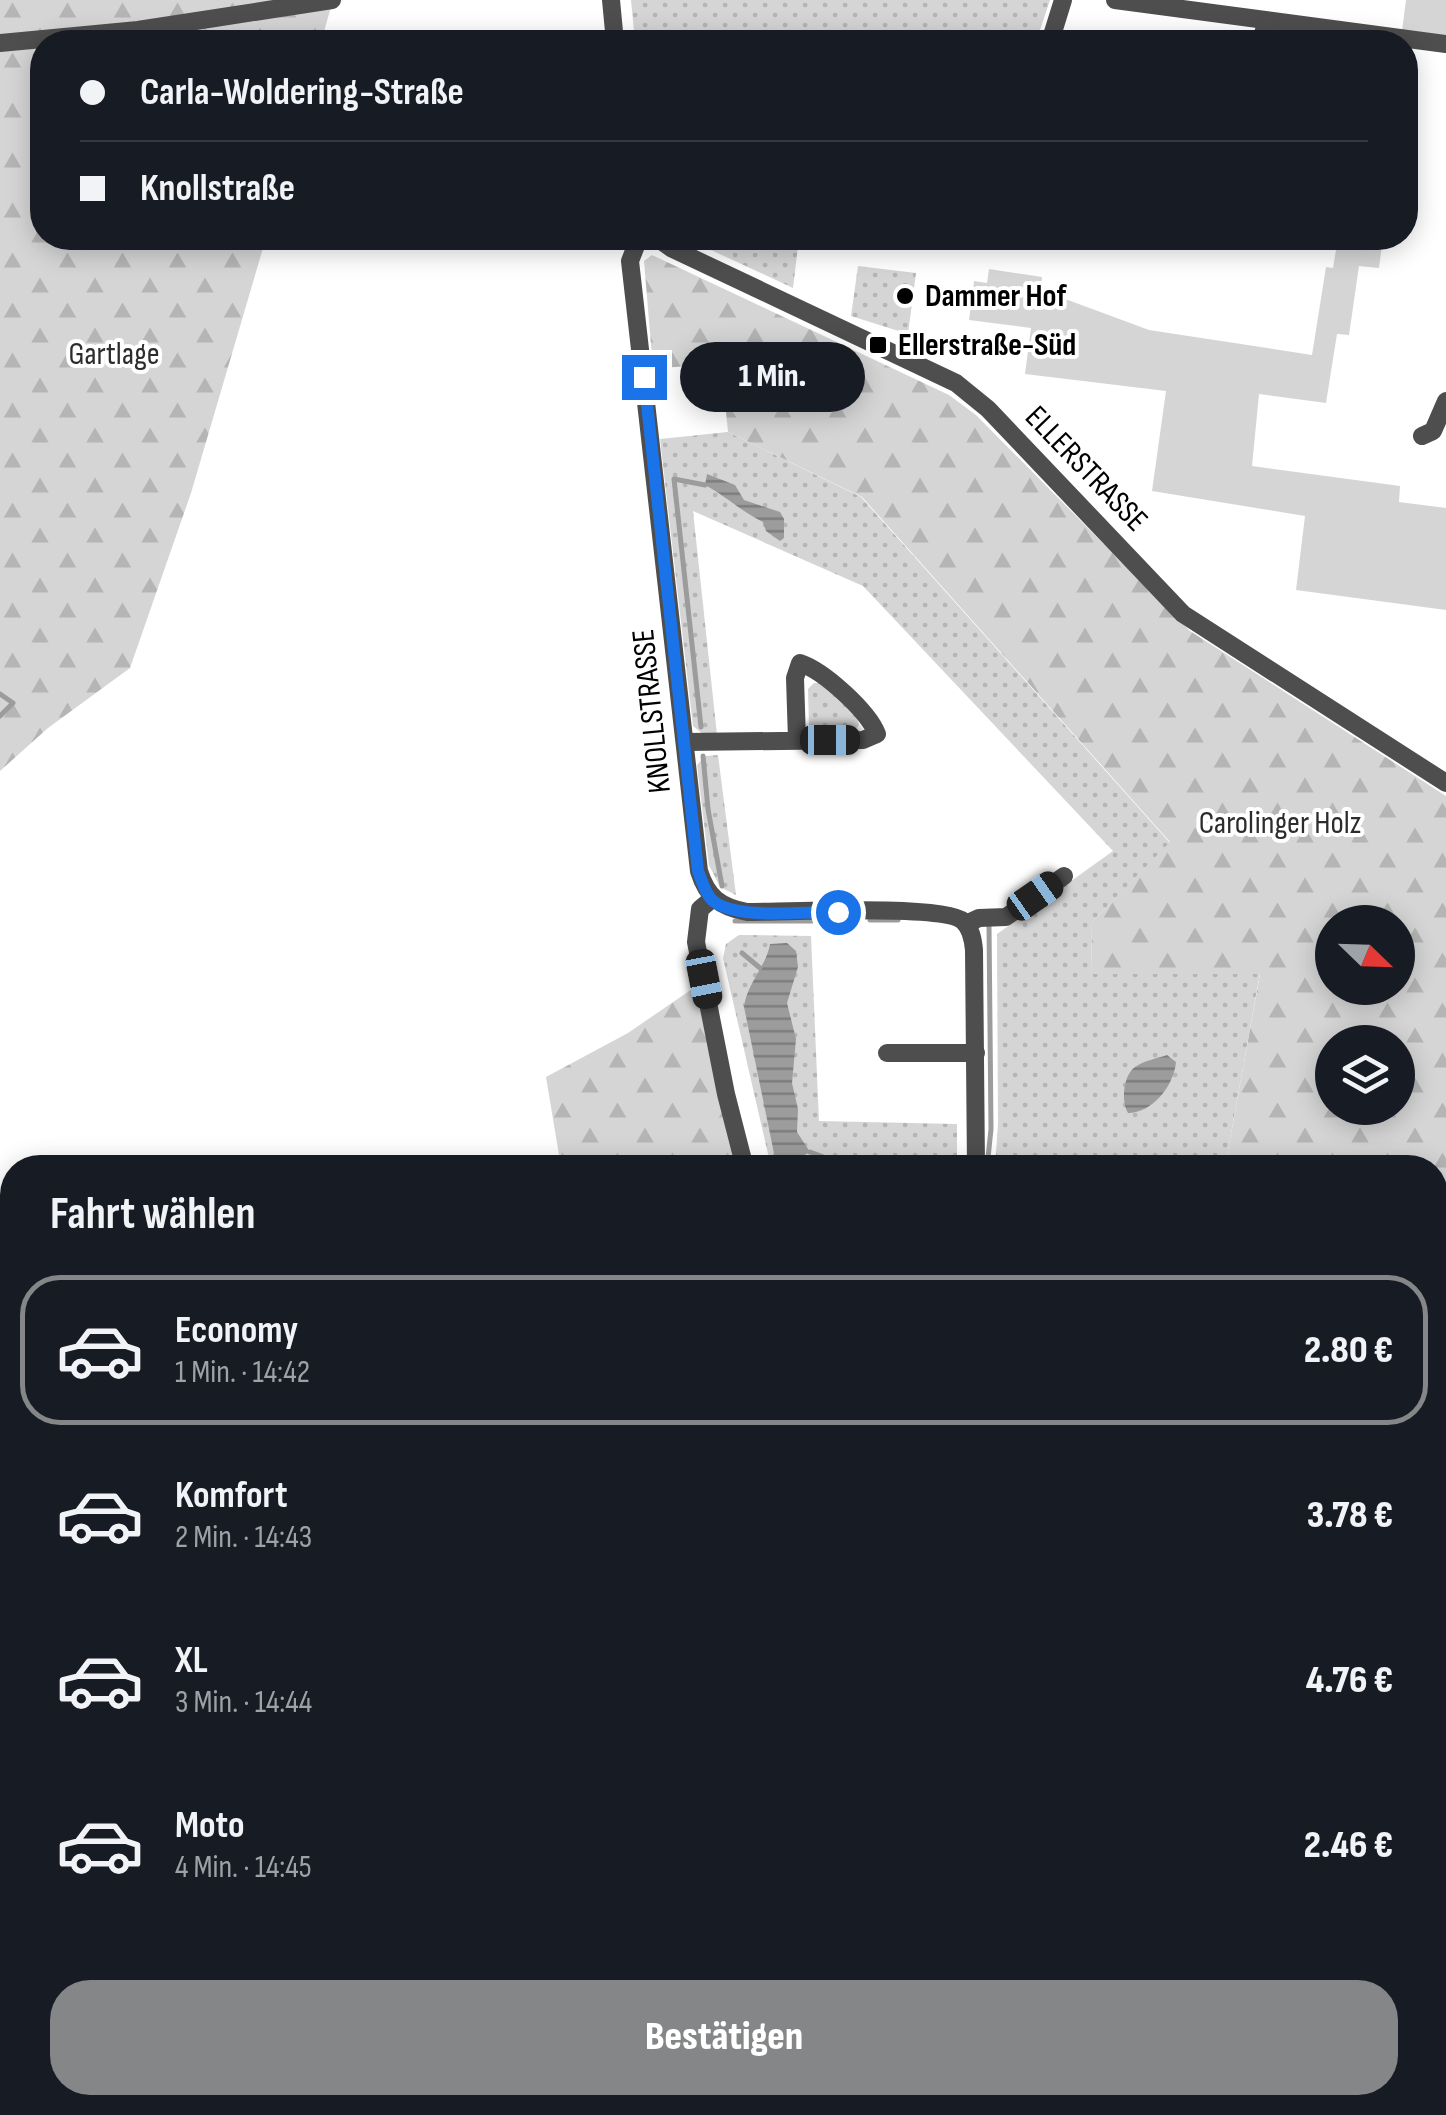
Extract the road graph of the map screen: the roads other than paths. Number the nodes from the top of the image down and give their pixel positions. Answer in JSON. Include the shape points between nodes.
{"nodes":[{"id":1,"x":332,"y":0,"type":"edge"},
{"id":2,"x":611,"y":0,"type":"edge"},
{"id":3,"x":1064,"y":0,"type":"edge"},
{"id":4,"x":1116,"y":0,"type":"edge"},
{"id":5,"x":287,"y":4,"type":"edge"},
{"id":6,"x":1266,"y":22,"type":"junction"},
{"id":7,"x":138,"y":30,"type":"edge"},
{"id":8,"x":614,"y":30,"type":"edge"},
{"id":9,"x":1054,"y":30,"type":"edge"},
{"id":10,"x":1264,"y":30,"type":"edge"},
{"id":11,"x":1331,"y":30,"type":"edge"},
{"id":12,"x":30,"y":40,"type":"edge"},
{"id":13,"x":1418,"y":41,"type":"edge"},
{"id":14,"x":0,"y":43,"type":"edge"},
{"id":15,"x":1446,"y":44,"type":"edge"},
{"id":16,"x":634,"y":250,"type":"edge"},
{"id":17,"x":675,"y":250,"type":"edge"},
{"id":18,"x":1446,"y":400,"type":"edge"},
{"id":19,"x":1422,"y":436,"type":"dead end"},
{"id":20,"x":797,"y":740,"type":"junction"},
{"id":21,"x":686,"y":742,"type":"junction"},
{"id":22,"x":1446,"y":783,"type":"edge"},
{"id":23,"x":1064,"y":876,"type":"dead end"},
{"id":24,"x":712,"y":900,"type":"junction"},
{"id":25,"x":966,"y":924,"type":"junction"},
{"id":26,"x":887,"y":1052,"type":"dead end"},
{"id":27,"x":976,"y":1053,"type":"junction"},
{"id":28,"x":742,"y":1155,"type":"edge"},
{"id":29,"x":976,"y":1155,"type":"edge"}],
"edges":[{"from":1,"to":5,"type":"street"},
{"from":2,"to":8,"type":"street"},
{"from":3,"to":9,"type":"street"},
{"from":4,"to":6,"type":"street"},
{"from":5,"to":7,"type":"street"},
{"from":6,"to":10,"type":"street"},
{"from":6,"to":11,"type":"street"},
{"from":12,"to":14,"type":"street"},
{"from":13,"to":15,"type":"street"},
{"from":16,"to":21,"type":"street","name":"KNOLLSTRASSE"},
{"from":17,"to":22,"type":"street","name":"ELLERSTRASSE","via":[[956,383],[1182,614]]},
{"from":18,"to":19,"type":"street","via":[[1433,431]]},
{"from":20,"to":20,"type":"street","via":[[863,740],[877,734],[872,720],[800,663]]},
{"from":20,"to":21,"type":"street"},
{"from":21,"to":24,"type":"street","name":"KNOLLSTRASSE","via":[[698,871]]},
{"from":23,"to":25,"type":"street","via":[[1006,917]]},
{"from":24,"to":25,"type":"street","via":[[747,912],[921,912]]},
{"from":24,"to":28,"type":"street","via":[[700,909],[696,942]]},
{"from":25,"to":27,"type":"street","via":[[973,937]]},
{"from":26,"to":27,"type":"street"},
{"from":27,"to":29,"type":"street"}]}
